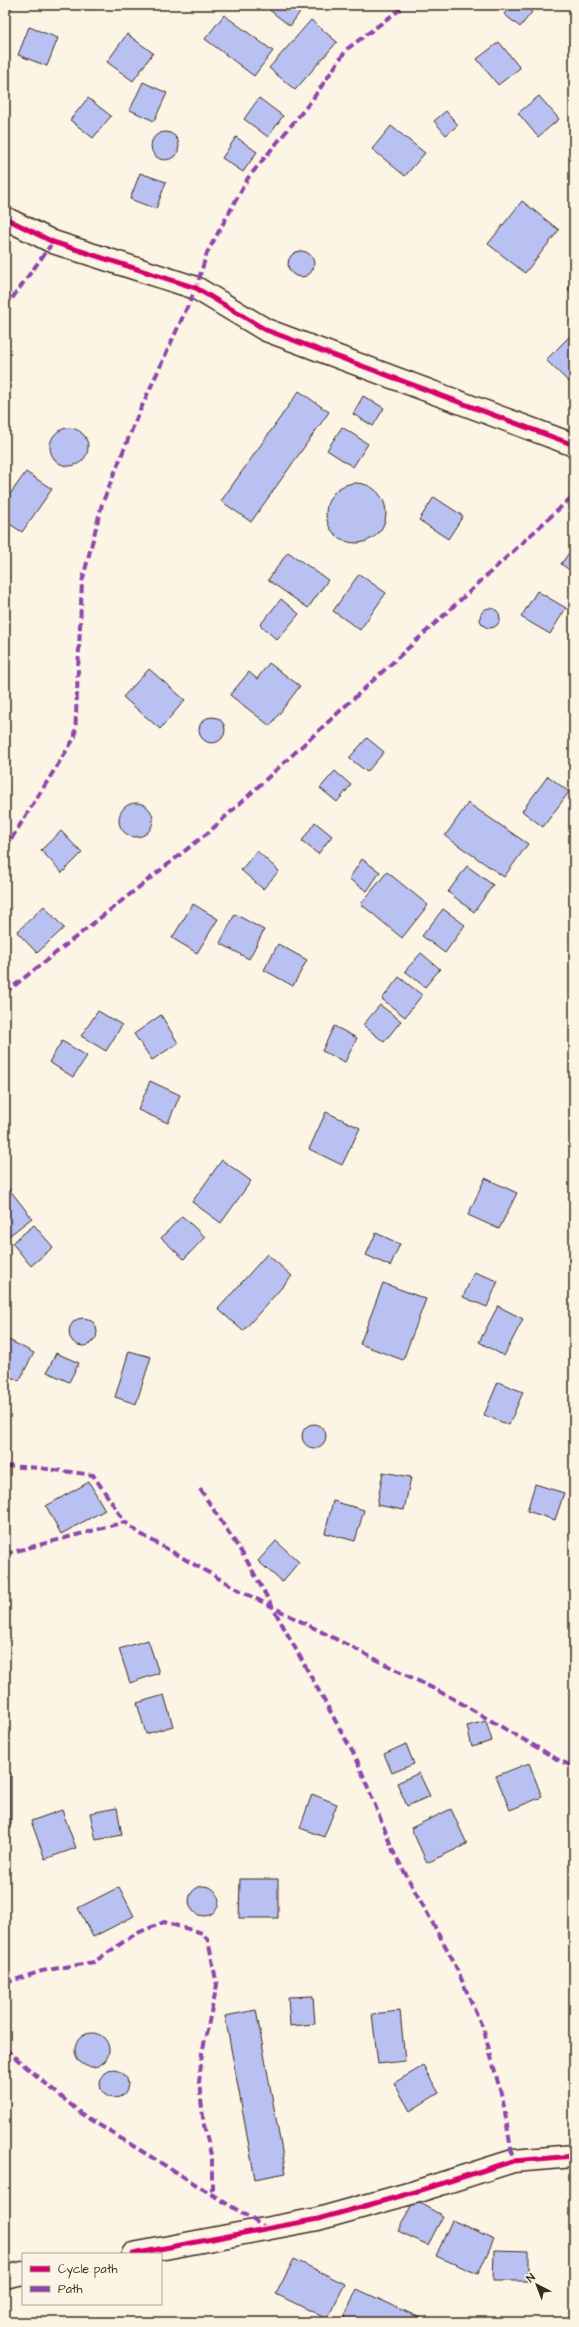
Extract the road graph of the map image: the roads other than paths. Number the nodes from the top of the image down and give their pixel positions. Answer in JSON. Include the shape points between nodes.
{"nodes":[{"id":1,"x":5,"y":218,"type":"edge"},
{"id":2,"x":574,"y":445,"type":"edge"},
{"id":3,"x":574,"y":2156,"type":"edge"},
{"id":4,"x":138,"y":2253,"type":"edge"},
{"id":5,"x":22,"y":2274,"type":"edge"},
{"id":6,"x":5,"y":2277,"type":"edge"}],
"edges":[{"from":1,"to":2,"type":"street","via":[[53,242],[196,288],[266,330]]},
{"from":3,"to":4,"type":"street","via":[[514,2160],[415,2192],[318,2219]]},
{"from":5,"to":6,"type":"street"}]}
